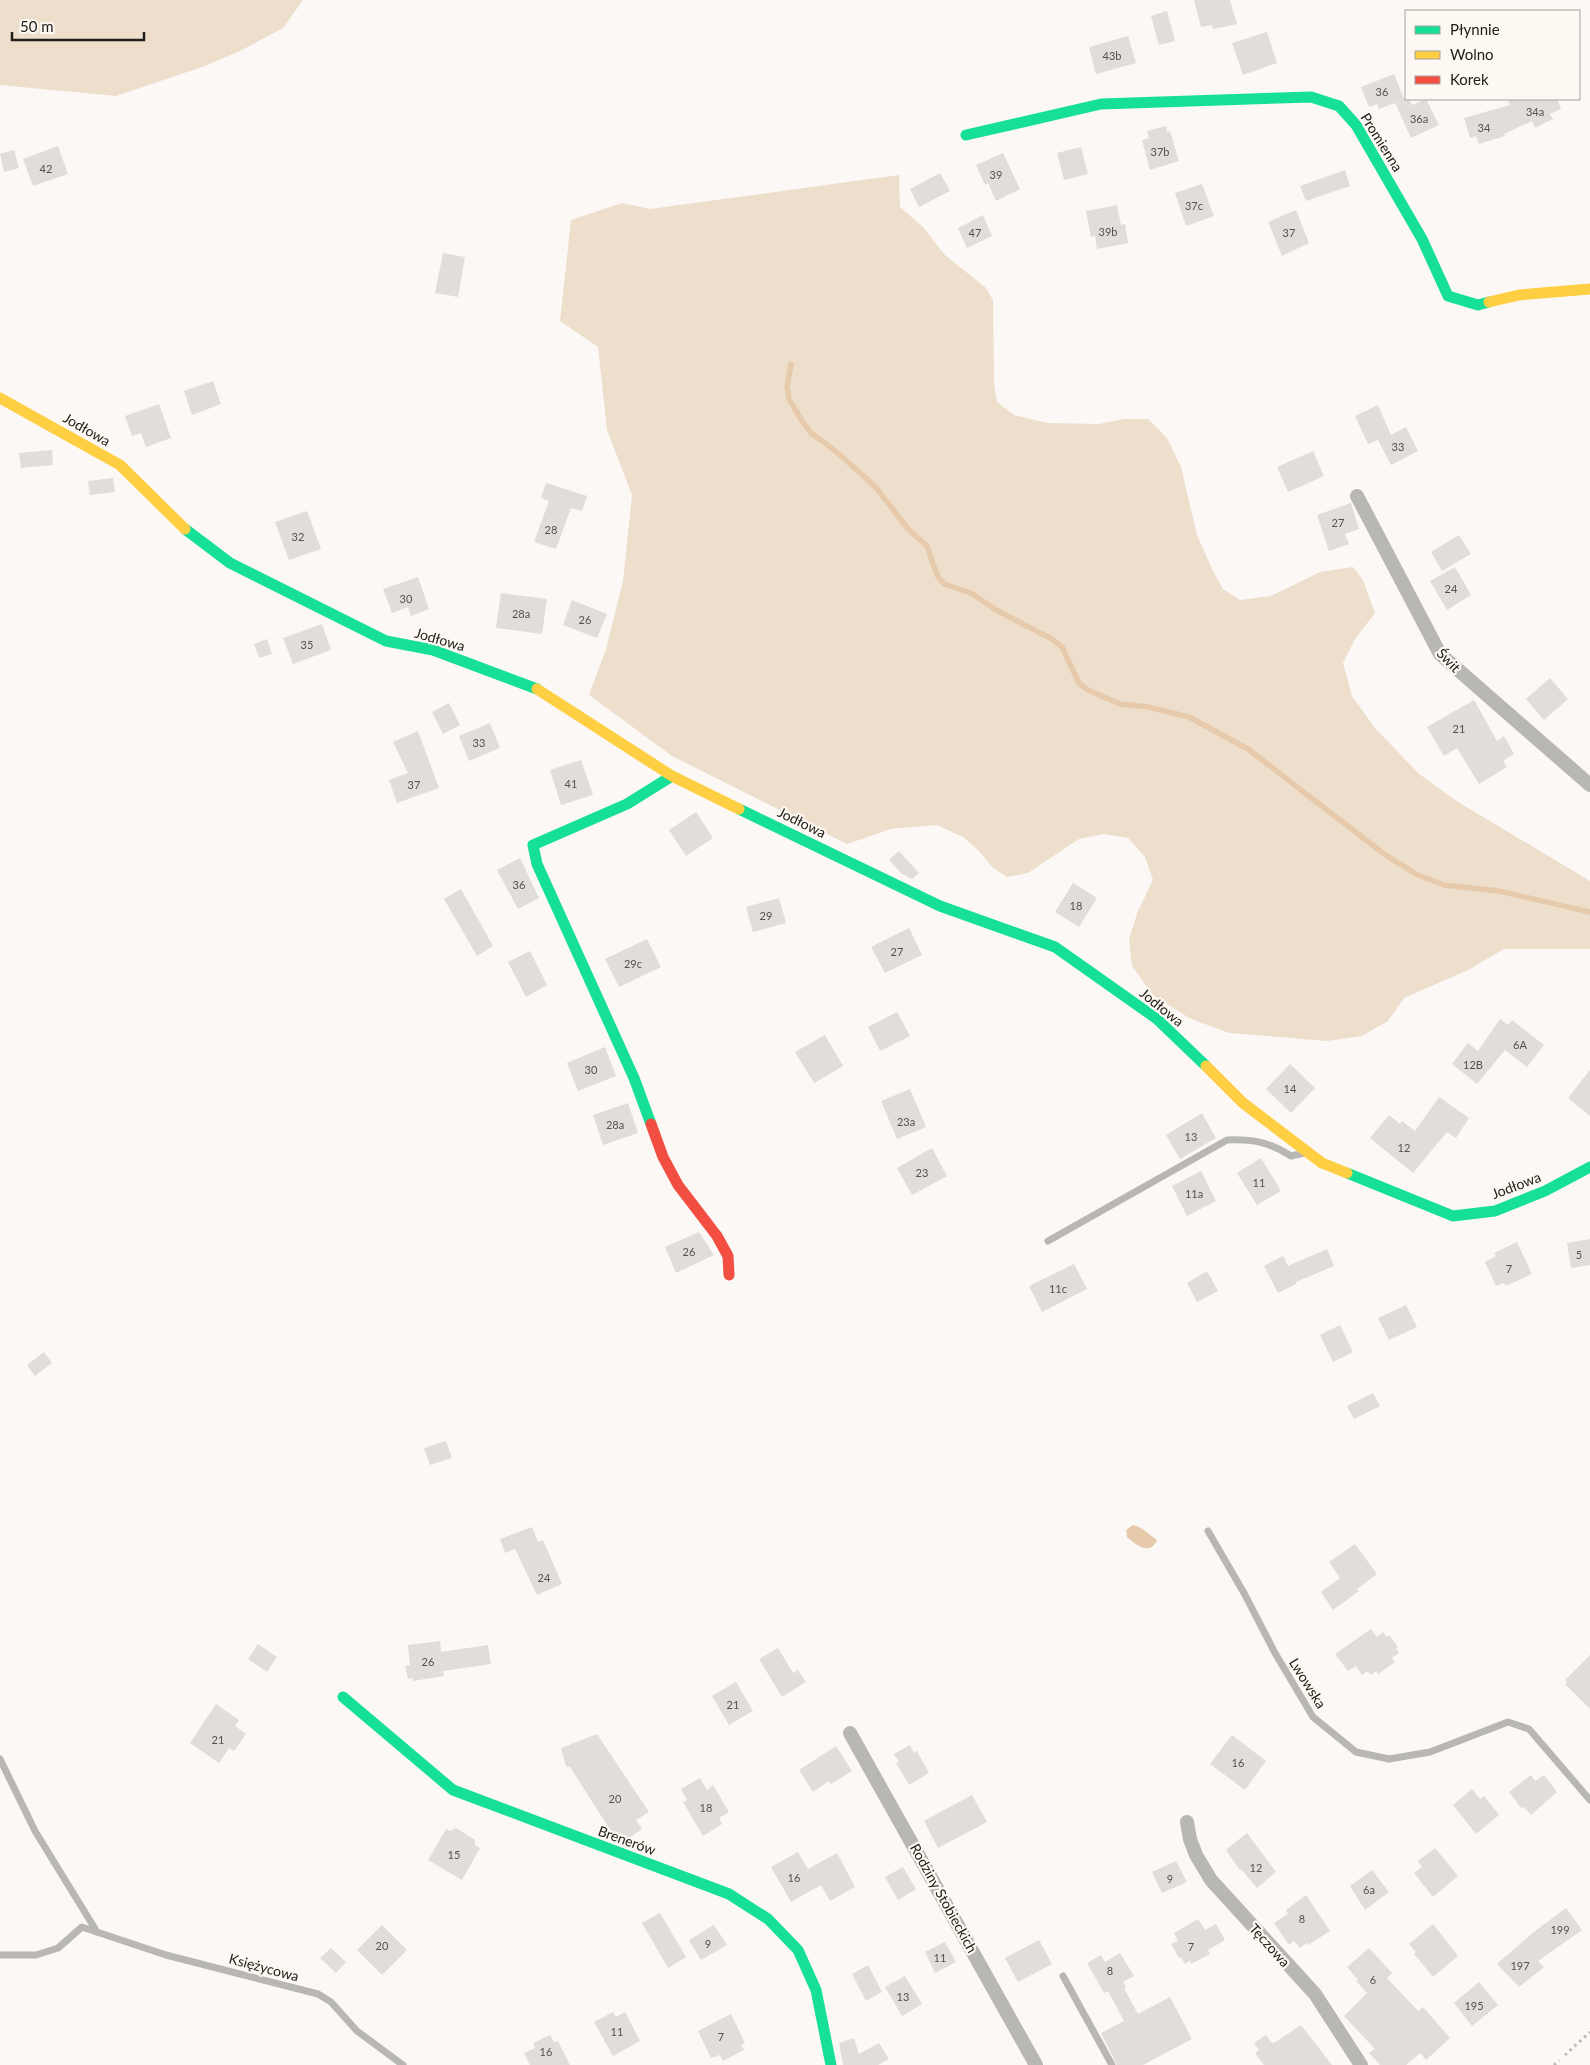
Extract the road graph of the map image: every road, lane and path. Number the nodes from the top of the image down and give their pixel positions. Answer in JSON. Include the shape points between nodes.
{"nodes":[{"id":1,"x":966,"y":135,"type":"dead end"},
{"id":2,"x":1590,"y":289,"type":"edge"},
{"id":3,"x":0,"y":398,"type":"edge"},
{"id":4,"x":1357,"y":496,"type":"dead end"},
{"id":5,"x":672,"y":776,"type":"junction"},
{"id":6,"x":1590,"y":785,"type":"edge"},
{"id":7,"x":1307,"y":1152,"type":"junction"},
{"id":8,"x":1590,"y":1167,"type":"edge"},
{"id":9,"x":1048,"y":1241,"type":"dead end"},
{"id":10,"x":729,"y":1275,"type":"dead end"},
{"id":11,"x":1208,"y":1531,"type":"dead end"},
{"id":12,"x":343,"y":1697,"type":"dead end"},
{"id":13,"x":850,"y":1733,"type":"dead end"},
{"id":14,"x":0,"y":1759,"type":"edge"},
{"id":15,"x":1590,"y":1800,"type":"edge"},
{"id":16,"x":1187,"y":1822,"type":"dead end"},
{"id":17,"x":98,"y":1932,"type":"junction"},
{"id":18,"x":0,"y":1955,"type":"edge"},
{"id":19,"x":1063,"y":1976,"type":"dead end"},
{"id":20,"x":1590,"y":2032,"type":"edge"},
{"id":21,"x":1565,"y":2055,"type":"dead end"},
{"id":22,"x":1559,"y":2060,"type":"dead end"},
{"id":23,"x":403,"y":2065,"type":"edge"},
{"id":24,"x":831,"y":2065,"type":"edge"},
{"id":25,"x":1036,"y":2065,"type":"edge"},
{"id":26,"x":1112,"y":2065,"type":"edge"},
{"id":27,"x":1361,"y":2065,"type":"edge"},
{"id":28,"x":1554,"y":2065,"type":"edge"}],
"edges":[{"from":1,"to":2,"type":"street","name":"Promienna","via":[[1100,104],[1311,97],[1339,106],[1356,125],[1422,239],[1448,296],[1478,305],[1519,295]]},
{"from":3,"to":5,"type":"street","name":"Jodłowa","via":[[120,465],[189,533],[230,563],[386,641],[433,650],[534,687]]},
{"from":4,"to":6,"type":"street","name":"Świt","via":[[1440,654]]},
{"from":5,"to":7,"type":"street","name":"Jodłowa","via":[[940,906],[1055,947],[1157,1019],[1243,1103]]},
{"from":5,"to":10,"type":"street","via":[[627,804],[533,845],[537,864],[634,1078],[663,1157],[678,1185],[721,1243],[728,1256]]},
{"from":7,"to":8,"type":"street","name":"Jodłowa","via":[[1322,1163],[1453,1216],[1494,1211],[1545,1191]]},
{"from":7,"to":9,"type":"lane","via":[[1291,1156],[1276,1147],[1250,1139],[1227,1140]]},
{"from":11,"to":15,"type":"lane","name":"Lwowska","via":[[1313,1717],[1356,1752],[1389,1759],[1430,1752],[1508,1722],[1529,1729]]},
{"from":12,"to":24,"type":"street","name":"Brenerów","via":[[453,1790],[729,1894],[768,1919],[798,1950],[816,1990]]},
{"from":13,"to":25,"type":"street","name":"Rodziny Stobieckich"},
{"from":14,"to":17,"type":"lane","via":[[35,1831]]},
{"from":16,"to":27,"type":"street","name":"Tęczowa","via":[[1196,1855],[1211,1880],[1314,1994]]},
{"from":17,"to":18,"type":"lane","name":"Księżycowa","via":[[82,1927],[58,1948],[36,1955]]},
{"from":17,"to":23,"type":"lane","name":"Księżycowa","via":[[166,1954],[318,1994],[331,2002],[357,2031]]},
{"from":19,"to":26,"type":"lane"},
{"from":20,"to":21,"type":"path"},
{"from":22,"to":28,"type":"path"}]}
